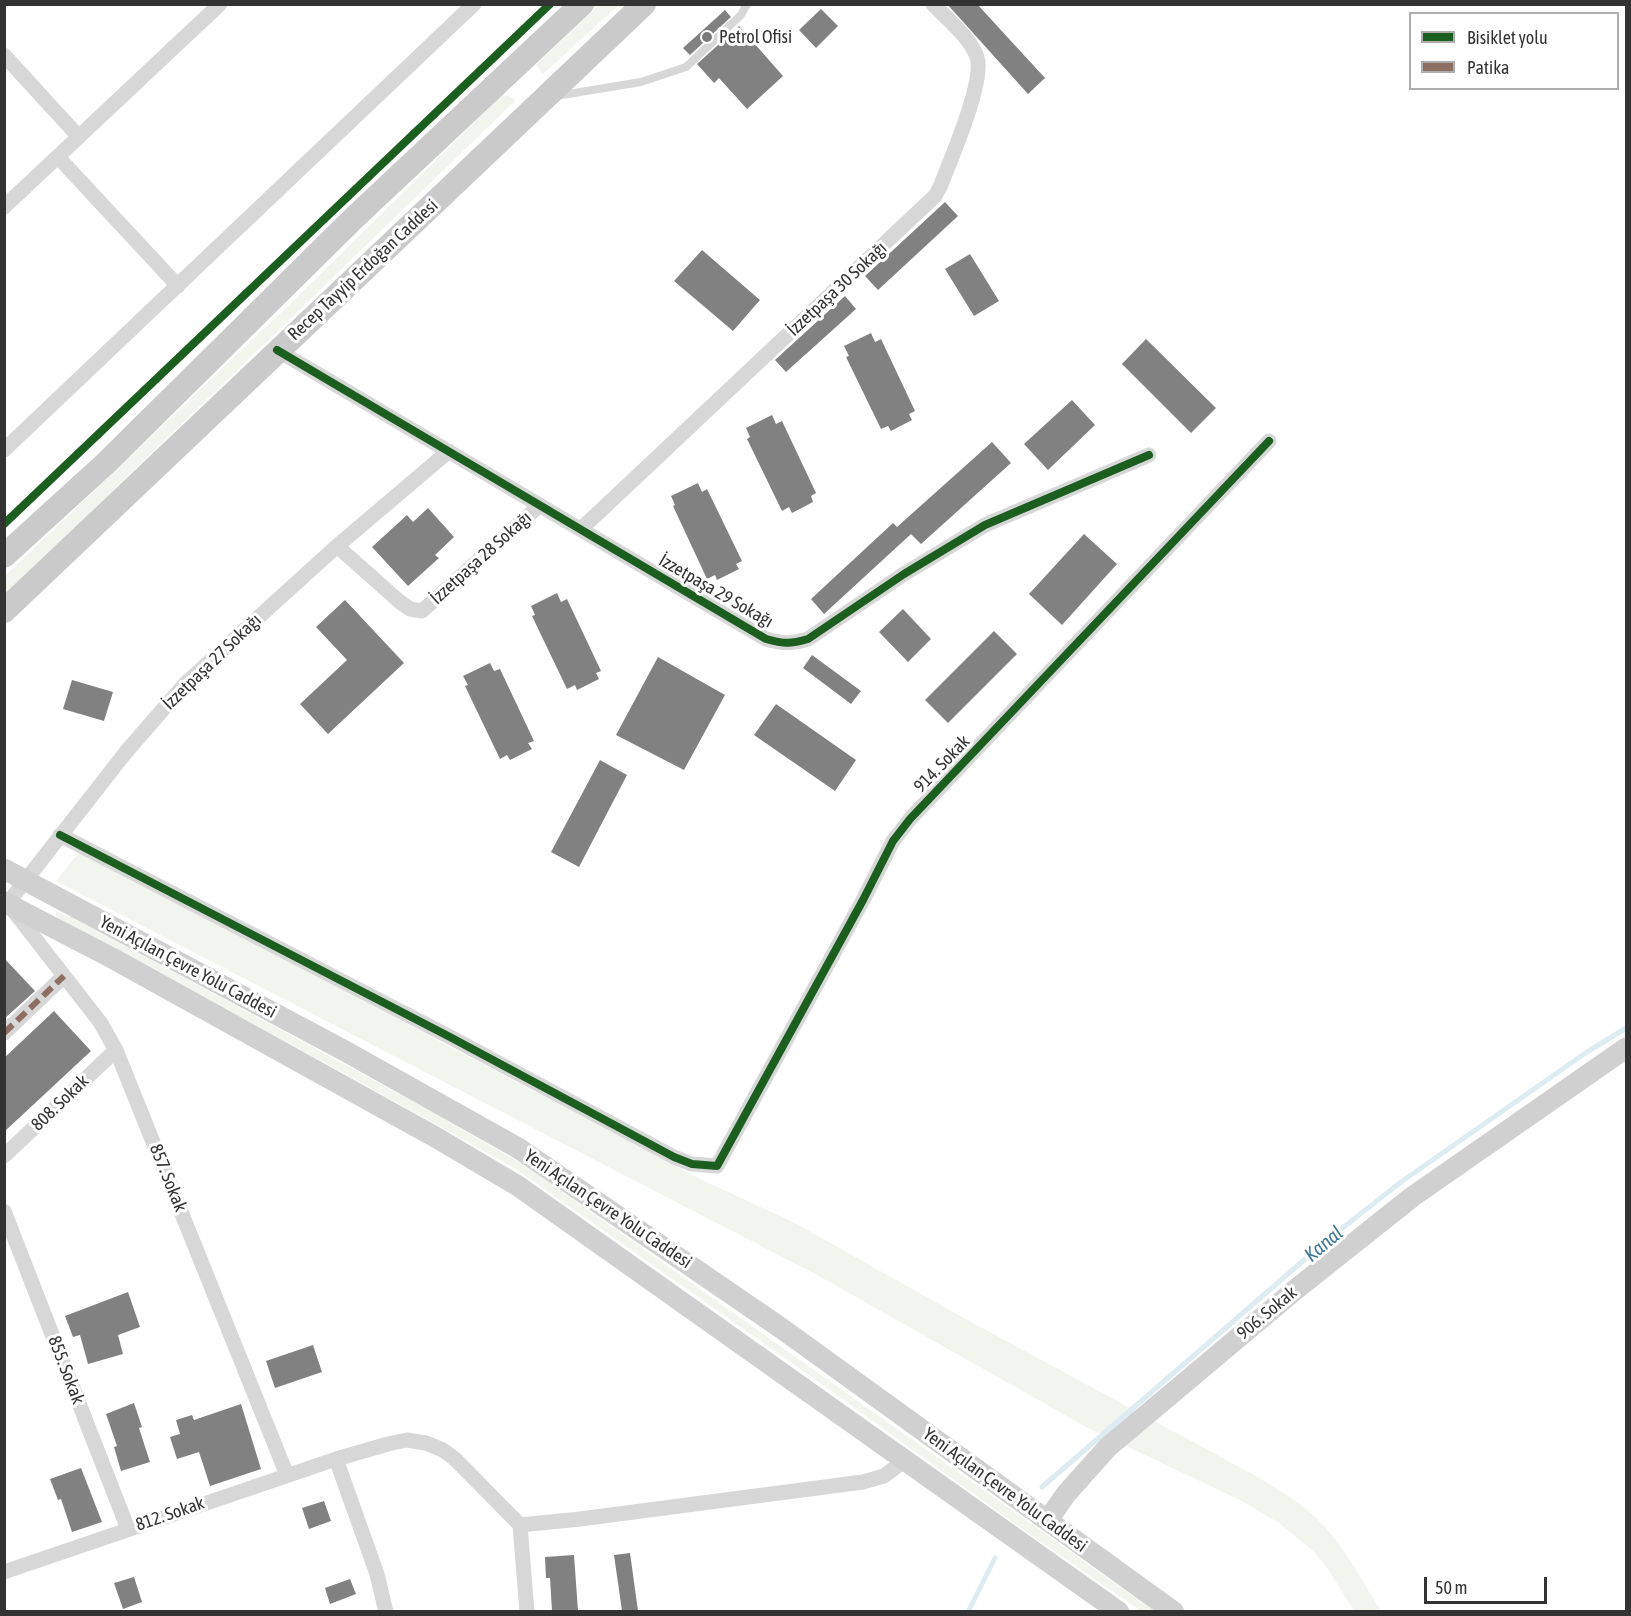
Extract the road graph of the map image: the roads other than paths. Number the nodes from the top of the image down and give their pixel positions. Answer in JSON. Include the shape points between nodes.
{"nodes":[{"id":1,"x":220,"y":4,"type":"edge"},
{"id":2,"x":474,"y":4,"type":"edge"},
{"id":3,"x":582,"y":4,"type":"edge"},
{"id":4,"x":645,"y":4,"type":"edge"},
{"id":5,"x":747,"y":4,"type":"edge"},
{"id":6,"x":933,"y":4,"type":"edge"},
{"id":7,"x":4,"y":55,"type":"edge"},
{"id":8,"x":546,"y":98,"type":"junction"},
{"id":9,"x":79,"y":137,"type":"junction"},
{"id":10,"x":57,"y":157,"type":"junction"},
{"id":11,"x":4,"y":207,"type":"edge"},
{"id":12,"x":178,"y":286,"type":"junction"},
{"id":13,"x":278,"y":350,"type":"junction"},
{"id":14,"x":1269,"y":441,"type":"dead end"},
{"id":15,"x":4,"y":450,"type":"edge"},
{"id":16,"x":449,"y":451,"type":"junction"},
{"id":17,"x":1149,"y":455,"type":"dead end"},
{"id":18,"x":540,"y":505,"type":"junction"},
{"id":19,"x":581,"y":529,"type":"junction"},
{"id":20,"x":337,"y":546,"type":"junction"},
{"id":21,"x":4,"y":556,"type":"edge"},
{"id":22,"x":4,"y":611,"type":"edge"},
{"id":23,"x":60,"y":835,"type":"junction"},
{"id":24,"x":4,"y":869,"type":"edge"},
{"id":25,"x":26,"y":880,"type":"junction"},
{"id":26,"x":6,"y":905,"type":"edge"},
{"id":27,"x":64,"y":976,"type":"junction"},
{"id":28,"x":4,"y":1032,"type":"edge"},
{"id":29,"x":1626,"y":1048,"type":"edge"},
{"id":30,"x":116,"y":1050,"type":"junction"},
{"id":31,"x":4,"y":1156,"type":"edge"},
{"id":32,"x":4,"y":1211,"type":"edge"},
{"id":33,"x":336,"y":1459,"type":"junction"},
{"id":34,"x":905,"y":1460,"type":"junction"},
{"id":35,"x":287,"y":1475,"type":"junction"},
{"id":36,"x":1048,"y":1520,"type":"junction"},
{"id":37,"x":520,"y":1525,"type":"junction"},
{"id":38,"x":128,"y":1528,"type":"junction"},
{"id":39,"x":4,"y":1572,"type":"edge"},
{"id":40,"x":386,"y":1611,"type":"edge"},
{"id":41,"x":526,"y":1611,"type":"edge"},
{"id":42,"x":1119,"y":1611,"type":"edge"},
{"id":43,"x":1174,"y":1611,"type":"edge"}],
"edges":[{"from":1,"to":9,"type":"street"},
{"from":2,"to":12,"type":"street"},
{"from":3,"to":21,"type":"main road","via":[[355,217],[105,464]]},
{"from":4,"to":8,"type":"main road","name":"Recep Tayyip Erdoğan Caddesi"},
{"from":5,"to":8,"type":"lane","via":[[741,15],[686,67],[641,82]]},
{"from":6,"to":19,"type":"street","name":"İzzetpaşa 30 Sokağı","via":[[967,40],[979,65],[976,86],[935,196]]},
{"from":7,"to":9,"type":"street"},
{"from":8,"to":13,"type":"main road","name":"Recep Tayyip Erdoğan Caddesi"},
{"from":9,"to":10,"type":"street"},
{"from":10,"to":11,"type":"street"},
{"from":10,"to":12,"type":"street"},
{"from":12,"to":15,"type":"street"},
{"from":13,"to":16,"type":"street","name":"İzzetpaşa 29 Sokağı"},
{"from":13,"to":22,"type":"main road","name":"Recep Tayyip Erdoğan Caddesi"},
{"from":14,"to":23,"type":"street","name":"914. Sokak","via":[[893,841],[717,1166],[692,1164],[674,1156]]},
{"from":16,"to":18,"type":"street","name":"İzzetpaşa 29 Sokağı"},
{"from":16,"to":20,"type":"street","name":"İzzetpaşa 27 Sokağı"},
{"from":17,"to":19,"type":"street","name":"İzzetpaşa 29 Sokağı","via":[[985,525],[808,639],[793,644],[766,639]]},
{"from":18,"to":19,"type":"street","name":"İzzetpaşa 29 Sokağı"},
{"from":18,"to":20,"type":"street","name":"İzzetpaşa 28 Sokağı","via":[[422,611],[400,602]]},
{"from":20,"to":23,"type":"street","name":"İzzetpaşa 27 Sokağı","via":[[186,683]]},
{"from":23,"to":25,"type":"street","name":"İzzetpaşa 27 Sokağı"},
{"from":24,"to":25,"type":"main road","name":"Yeni Açılan Çevre Yolu Caddesi"},
{"from":25,"to":26,"type":"street","name":"İzzetpaşa 27 Sokağı"},
{"from":25,"to":36,"type":"main road","name":"Yeni Açılan Çevre Yolu Caddesi","via":[[501,1137],[781,1328]]},
{"from":26,"to":27,"type":"street","name":"857. Sokak"},
{"from":26,"to":34,"type":"main road","name":"Yeni Açılan Çevre Yolu Caddesi","via":[[112,958],[486,1166],[544,1203]]},
{"from":27,"to":28,"type":"street"},
{"from":27,"to":30,"type":"street","name":"857. Sokak","via":[[100,1022]]},
{"from":29,"to":36,"type":"main road","name":"906. Sokak","via":[[1412,1197],[1303,1283],[1108,1447]]},
{"from":30,"to":31,"type":"street","name":"808. Sokak"},
{"from":30,"to":35,"type":"street","name":"857. Sokak"},
{"from":32,"to":38,"type":"street","name":"855. Sokak"},
{"from":33,"to":35,"type":"street","name":"812. Sokak"},
{"from":33,"to":37,"type":"street","name":"812. Sokak","via":[[407,1440],[426,1443],[455,1459]]},
{"from":33,"to":40,"type":"street","via":[[377,1574]]},
{"from":34,"to":37,"type":"street","via":[[884,1476],[863,1482]]},
{"from":34,"to":42,"type":"main road","name":"Yeni Açılan Çevre Yolu Caddesi"},
{"from":35,"to":38,"type":"street","name":"812. Sokak"},
{"from":36,"to":43,"type":"main road","name":"Yeni Açılan Çevre Yolu Caddesi"},
{"from":37,"to":41,"type":"street"},
{"from":38,"to":39,"type":"street","name":"812. Sokak"}]}
